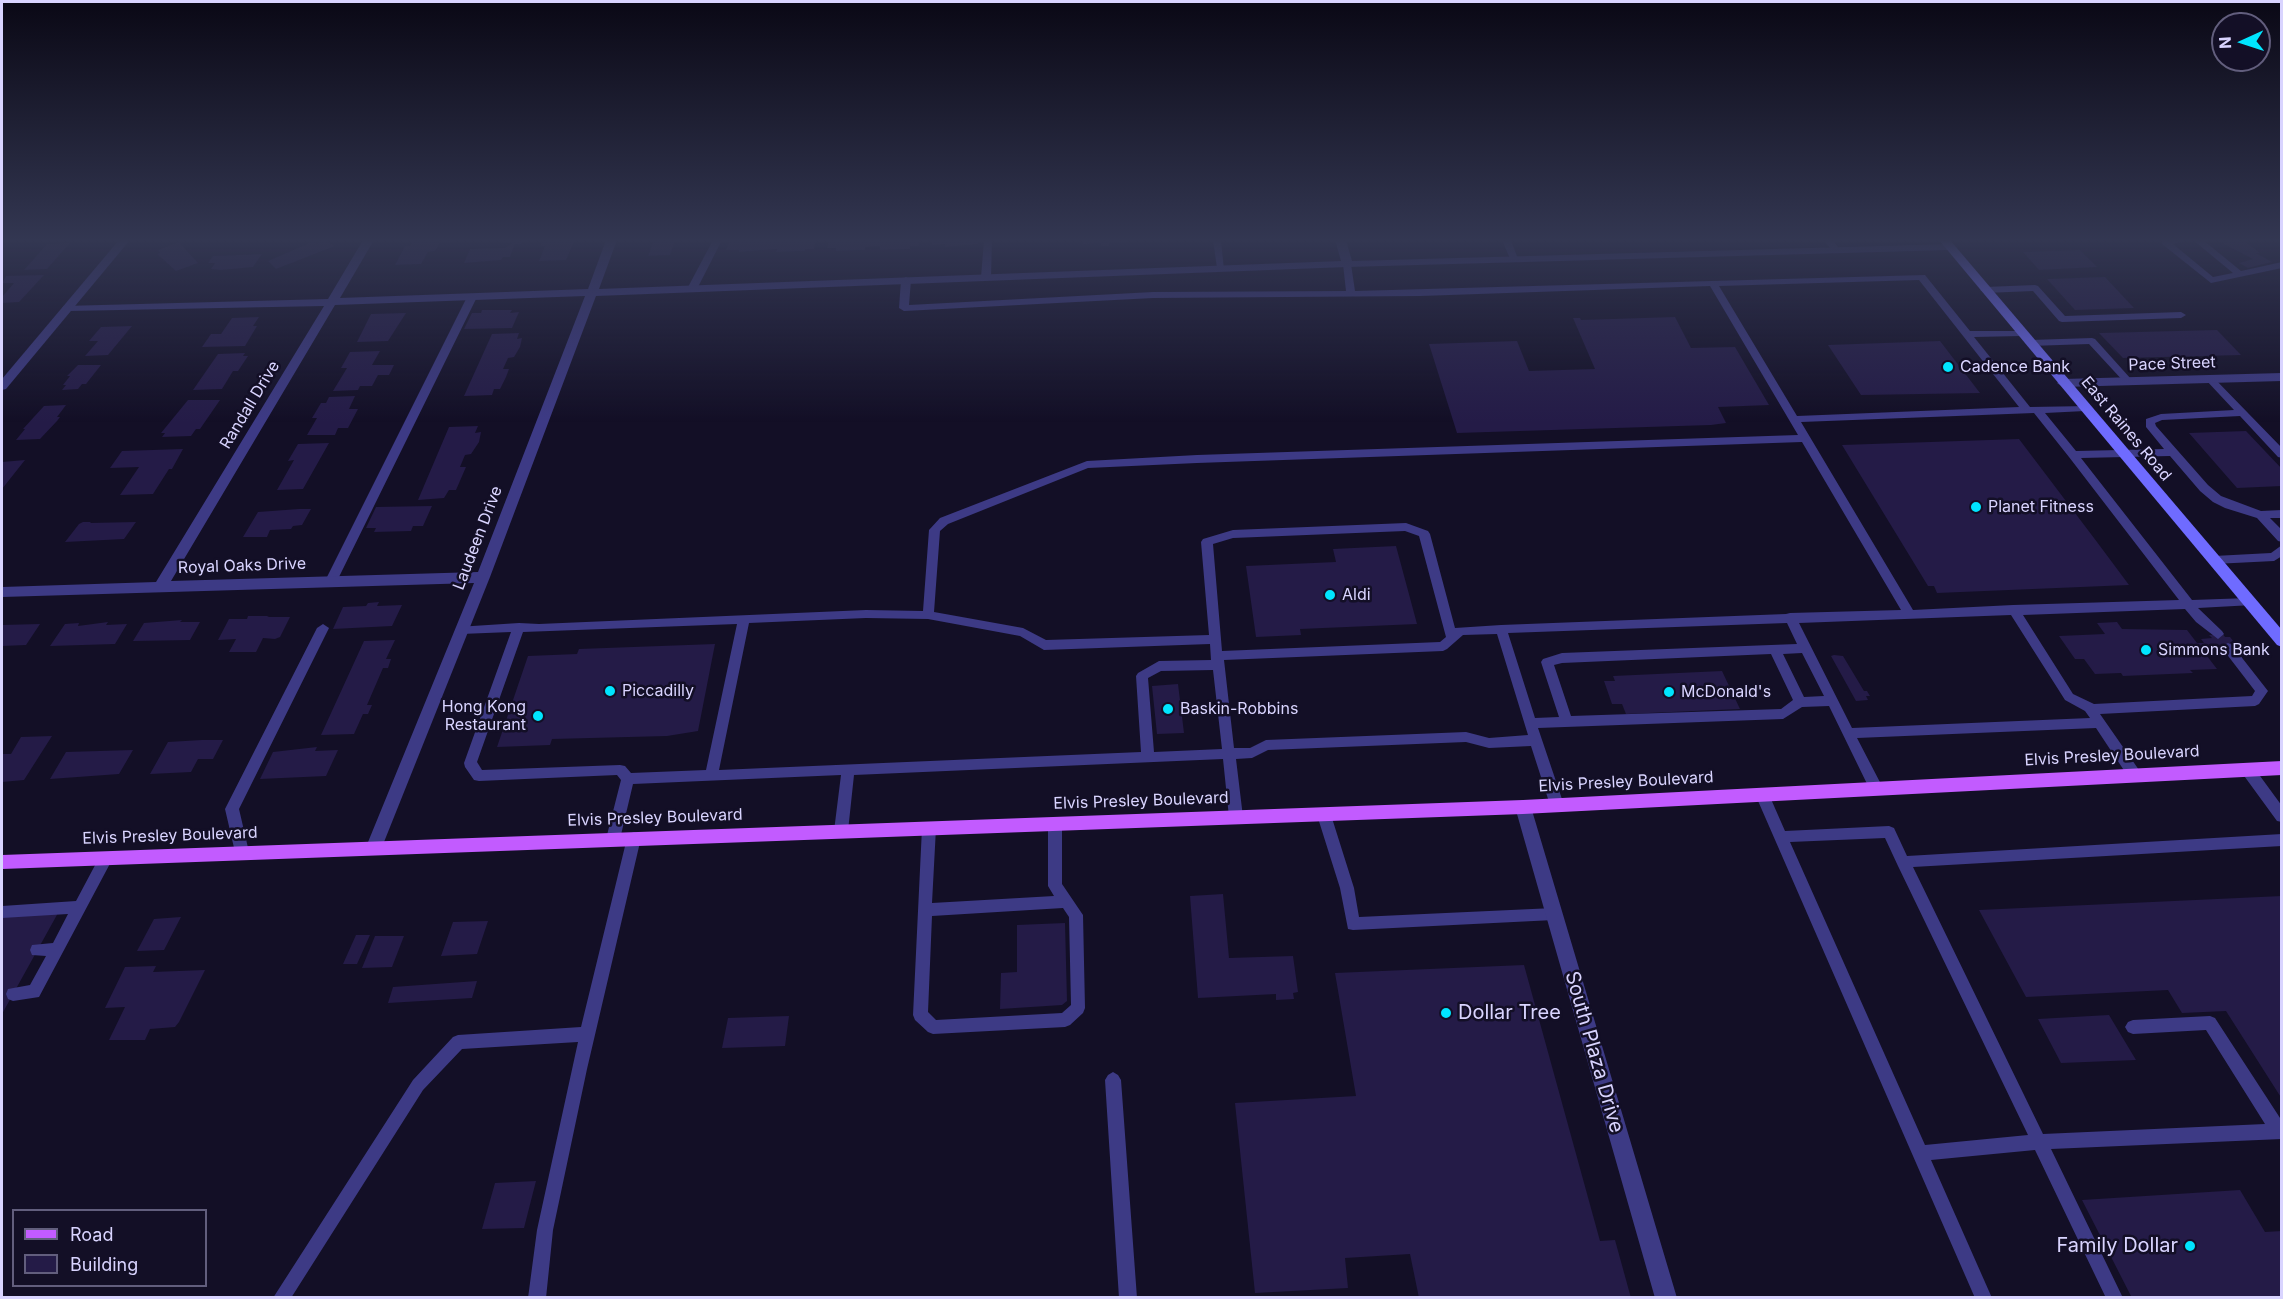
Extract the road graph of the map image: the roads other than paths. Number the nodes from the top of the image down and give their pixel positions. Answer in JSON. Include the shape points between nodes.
{"nodes":[{"id":1,"x":75,"y":301,"type":"edge"},
{"id":2,"x":370,"y":301,"type":"edge"},
{"id":3,"x":470,"y":301,"type":"edge"},
{"id":4,"x":590,"y":301,"type":"edge"},
{"id":5,"x":904,"y":301,"type":"edge"},
{"id":6,"x":1045,"y":301,"type":"edge"},
{"id":7,"x":1723,"y":301,"type":"edge"},
{"id":8,"x":1941,"y":301,"type":"edge"},
{"id":9,"x":1994,"y":301,"type":"edge"},
{"id":10,"x":2046,"y":301,"type":"edge"},
{"id":11,"x":331,"y":302,"type":"junction"},
{"id":12,"x":68,"y":309,"type":"junction"},
{"id":13,"x":2181,"y":315,"type":"dead end"},
{"id":14,"x":2021,"y":333,"type":"junction"},
{"id":15,"x":1967,"y":334,"type":"junction"},
{"id":16,"x":2030,"y":344,"type":"junction"},
{"id":17,"x":14,"y":370,"type":"junction"},
{"id":18,"x":2,"y":376,"type":"edge"},
{"id":19,"x":2282,"y":377,"type":"edge"},
{"id":20,"x":2211,"y":379,"type":"junction"},
{"id":21,"x":2128,"y":381,"type":"junction"},
{"id":22,"x":2063,"y":383,"type":"junction"},
{"id":23,"x":2,"y":386,"type":"edge"},
{"id":24,"x":2085,"y":408,"type":"junction"},
{"id":25,"x":2032,"y":410,"type":"junction"},
{"id":26,"x":2242,"y":413,"type":"junction"},
{"id":27,"x":1794,"y":419,"type":"junction"},
{"id":28,"x":1805,"y":438,"type":"junction"},
{"id":29,"x":2173,"y":452,"type":"junction"},
{"id":30,"x":2124,"y":454,"type":"junction"},
{"id":31,"x":2282,"y":455,"type":"edge"},
{"id":32,"x":2073,"y":456,"type":"junction"},
{"id":33,"x":2282,"y":514,"type":"edge"},
{"id":34,"x":2261,"y":515,"type":"junction"},
{"id":35,"x":2282,"y":538,"type":"edge"},
{"id":36,"x":2279,"y":557,"type":"edge"},
{"id":37,"x":2214,"y":560,"type":"junction"},
{"id":38,"x":483,"y":577,"type":"junction"},
{"id":39,"x":331,"y":581,"type":"junction"},
{"id":40,"x":160,"y":587,"type":"junction"},
{"id":41,"x":2,"y":592,"type":"edge"},
{"id":42,"x":2249,"y":602,"type":"junction"},
{"id":43,"x":2188,"y":604,"type":"junction"},
{"id":44,"x":2013,"y":609,"type":"junction"},
{"id":45,"x":1908,"y":612,"type":"junction"},
{"id":46,"x":928,"y":615,"type":"junction"},
{"id":47,"x":1790,"y":617,"type":"junction"},
{"id":48,"x":744,"y":619,"type":"junction"},
{"id":49,"x":519,"y":627,"type":"junction"},
{"id":50,"x":323,"y":628,"type":"dead end"},
{"id":51,"x":1501,"y":629,"type":"junction"},
{"id":52,"x":461,"y":630,"type":"junction"},
{"id":53,"x":2217,"y":634,"type":"dead end"},
{"id":54,"x":1452,"y":638,"type":"junction"},
{"id":55,"x":1215,"y":639,"type":"junction"},
{"id":56,"x":2282,"y":641,"type":"edge"},
{"id":57,"x":1806,"y":648,"type":"junction"},
{"id":58,"x":2228,"y":648,"type":"dead end"},
{"id":59,"x":1774,"y":650,"type":"junction"},
{"id":60,"x":1217,"y":661,"type":"junction"},
{"id":61,"x":1832,"y":701,"type":"junction"},
{"id":62,"x":1800,"y":702,"type":"junction"},
{"id":63,"x":2091,"y":709,"type":"junction"},
{"id":64,"x":1567,"y":722,"type":"junction"},
{"id":65,"x":1530,"y":723,"type":"junction"},
{"id":66,"x":2100,"y":723,"type":"junction"},
{"id":67,"x":1848,"y":733,"type":"junction"},
{"id":68,"x":1538,"y":741,"type":"junction"},
{"id":69,"x":1229,"y":753,"type":"junction"},
{"id":70,"x":1148,"y":757,"type":"junction"},
{"id":71,"x":2282,"y":768,"type":"edge"},
{"id":72,"x":2247,"y":769,"type":"junction"},
{"id":73,"x":848,"y":771,"type":"junction"},
{"id":74,"x":2134,"y":774,"type":"junction"},
{"id":75,"x":711,"y":776,"type":"junction"},
{"id":76,"x":628,"y":779,"type":"junction"},
{"id":77,"x":1876,"y":788,"type":"junction"},
{"id":78,"x":1762,"y":794,"type":"junction"},
{"id":79,"x":1557,"y":805,"type":"junction"},
{"id":80,"x":1523,"y":807,"type":"junction"},
{"id":81,"x":1324,"y":814,"type":"junction"},
{"id":82,"x":1236,"y":817,"type":"junction"},
{"id":83,"x":2282,"y":817,"type":"edge"},
{"id":84,"x":1055,"y":824,"type":"junction"},
{"id":85,"x":929,"y":828,"type":"junction"},
{"id":86,"x":841,"y":831,"type":"junction"},
{"id":87,"x":1781,"y":837,"type":"junction"},
{"id":88,"x":634,"y":838,"type":"junction"},
{"id":89,"x":613,"y":839,"type":"junction"},
{"id":90,"x":2282,"y":840,"type":"edge"},
{"id":91,"x":374,"y":847,"type":"junction"},
{"id":92,"x":242,"y":852,"type":"junction"},
{"id":93,"x":106,"y":858,"type":"junction"},
{"id":94,"x":2,"y":862,"type":"edge"},
{"id":95,"x":1903,"y":862,"type":"junction"},
{"id":96,"x":1066,"y":902,"type":"junction"},
{"id":97,"x":79,"y":907,"type":"junction"},
{"id":98,"x":925,"y":910,"type":"junction"},
{"id":99,"x":2,"y":912,"type":"edge"},
{"id":100,"x":1554,"y":914,"type":"junction"},
{"id":101,"x":57,"y":949,"type":"junction"},
{"id":102,"x":38,"y":950,"type":"dead end"},
{"id":103,"x":13,"y":994,"type":"dead end"},
{"id":104,"x":2133,"y":1028,"type":"dead end"},
{"id":105,"x":587,"y":1034,"type":"junction"},
{"id":106,"x":1113,"y":1080,"type":"dead end"},
{"id":107,"x":2280,"y":1131,"type":"edge"},
{"id":108,"x":2039,"y":1142,"type":"junction"},
{"id":109,"x":1921,"y":1153,"type":"junction"},
{"id":110,"x":281,"y":1298,"type":"edge"},
{"id":111,"x":537,"y":1298,"type":"edge"},
{"id":112,"x":1128,"y":1298,"type":"edge"},
{"id":113,"x":1666,"y":1298,"type":"edge"},
{"id":114,"x":1984,"y":1298,"type":"edge"},
{"id":115,"x":2115,"y":1298,"type":"edge"}],
"edges":[{"from":1,"to":12,"type":"street"},
{"from":2,"to":11,"type":"street"},
{"from":3,"to":39,"type":"lane"},
{"from":4,"to":38,"type":"street","name":"Laudeen Drive"},
{"from":5,"to":6,"type":"lane","via":[[903,308]]},
{"from":7,"to":27,"type":"lane"},
{"from":8,"to":15,"type":"lane"},
{"from":9,"to":14,"type":"main road","name":"East Raines Road"},
{"from":10,"to":13,"type":"lane","via":[[2062,319]]},
{"from":11,"to":12,"type":"street"},
{"from":11,"to":40,"type":"street","name":"Randall Drive"},
{"from":12,"to":17,"type":"street"},
{"from":14,"to":15,"type":"lane"},
{"from":14,"to":16,"type":"main road","name":"East Raines Road"},
{"from":15,"to":25,"type":"lane"},
{"from":16,"to":21,"type":"lane","via":[[2092,341]]},
{"from":16,"to":22,"type":"main road","name":"East Raines Road"},
{"from":17,"to":18,"type":"street"},
{"from":17,"to":23,"type":"street"},
{"from":19,"to":20,"type":"street","name":"Pace Street"},
{"from":20,"to":21,"type":"street","name":"Pace Street"},
{"from":20,"to":26,"type":"lane"},
{"from":21,"to":22,"type":"street","name":"Pace Street"},
{"from":22,"to":24,"type":"main road","name":"East Raines Road"},
{"from":24,"to":25,"type":"lane"},
{"from":24,"to":30,"type":"main road","name":"East Raines Road"},
{"from":25,"to":27,"type":"lane"},
{"from":25,"to":32,"type":"lane"},
{"from":26,"to":29,"type":"lane","via":[[2154,418],[2151,427]]},
{"from":26,"to":31,"type":"lane"},
{"from":27,"to":28,"type":"lane"},
{"from":28,"to":45,"type":"lane"},
{"from":28,"to":46,"type":"lane","via":[[1087,465],[944,521],[935,530]]},
{"from":29,"to":30,"type":"lane"},
{"from":29,"to":34,"type":"lane","via":[[2217,499]]},
{"from":30,"to":32,"type":"lane"},
{"from":30,"to":37,"type":"main road","name":"East Raines Road"},
{"from":32,"to":43,"type":"lane"},
{"from":33,"to":34,"type":"lane"},
{"from":34,"to":35,"type":"lane"},
{"from":36,"to":37,"type":"lane"},
{"from":37,"to":42,"type":"main road","name":"East Raines Road"},
{"from":38,"to":39,"type":"street","name":"Royal Oaks Drive"},
{"from":38,"to":52,"type":"street","name":"Laudeen Drive"},
{"from":39,"to":40,"type":"street","name":"Royal Oaks Drive"},
{"from":40,"to":41,"type":"street","name":"Royal Oaks Drive"},
{"from":42,"to":43,"type":"lane"},
{"from":42,"to":56,"type":"main road","name":"East Raines Road"},
{"from":43,"to":44,"type":"lane"},
{"from":43,"to":53,"type":"lane"},
{"from":44,"to":45,"type":"lane"},
{"from":44,"to":63,"type":"lane","via":[[2069,697]]},
{"from":45,"to":47,"type":"lane"},
{"from":46,"to":48,"type":"lane"},
{"from":46,"to":55,"type":"lane","via":[[1023,632],[1044,645]]},
{"from":47,"to":51,"type":"lane"},
{"from":47,"to":57,"type":"lane"},
{"from":48,"to":49,"type":"lane"},
{"from":48,"to":75,"type":"lane"},
{"from":49,"to":52,"type":"lane"},
{"from":49,"to":76,"type":"lane","via":[[470,763],[479,776],[620,770]]},
{"from":50,"to":92,"type":"lane","via":[[232,809]]},
{"from":51,"to":54,"type":"lane","via":[[1460,631]]},
{"from":51,"to":65,"type":"lane"},
{"from":52,"to":91,"type":"street","name":"Laudeen Drive"},
{"from":54,"to":55,"type":"lane","via":[[1424,534],[1406,527],[1233,534],[1207,542]]},
{"from":54,"to":60,"type":"lane","via":[[1443,646]]},
{"from":55,"to":60,"type":"lane"},
{"from":57,"to":59,"type":"lane"},
{"from":57,"to":61,"type":"lane"},
{"from":58,"to":63,"type":"lane","via":[[2262,691],[2255,701]]},
{"from":59,"to":62,"type":"lane"},
{"from":59,"to":64,"type":"lane","via":[[1562,658],[1546,662]]},
{"from":60,"to":69,"type":"lane"},
{"from":60,"to":70,"type":"lane","via":[[1159,666],[1142,676]]},
{"from":61,"to":62,"type":"lane"},
{"from":61,"to":67,"type":"lane"},
{"from":62,"to":64,"type":"lane","via":[[1783,714]]},
{"from":63,"to":66,"type":"lane"},
{"from":64,"to":65,"type":"lane"},
{"from":65,"to":68,"type":"lane"},
{"from":66,"to":67,"type":"lane"},
{"from":66,"to":74,"type":"lane"},
{"from":67,"to":77,"type":"lane"},
{"from":68,"to":69,"type":"lane","via":[[1489,743],[1466,737],[1266,745],[1252,753]]},
{"from":68,"to":79,"type":"lane"},
{"from":69,"to":70,"type":"lane"},
{"from":69,"to":82,"type":"lane"},
{"from":70,"to":73,"type":"lane"},
{"from":71,"to":72,"type":"main road","name":"Elvis Presley Boulevard"},
{"from":72,"to":74,"type":"main road","name":"Elvis Presley Boulevard"},
{"from":72,"to":83,"type":"lane"},
{"from":73,"to":75,"type":"lane"},
{"from":73,"to":86,"type":"lane"},
{"from":74,"to":77,"type":"main road","name":"Elvis Presley Boulevard"},
{"from":75,"to":76,"type":"lane"},
{"from":76,"to":89,"type":"lane"},
{"from":77,"to":78,"type":"main road","name":"Elvis Presley Boulevard"},
{"from":78,"to":79,"type":"main road","name":"Elvis Presley Boulevard"},
{"from":78,"to":87,"type":"lane"},
{"from":79,"to":80,"type":"main road","name":"Elvis Presley Boulevard"},
{"from":80,"to":81,"type":"main road","name":"Elvis Presley Boulevard"},
{"from":80,"to":100,"type":"street","name":"South Plaza Drive"},
{"from":81,"to":82,"type":"main road","name":"Elvis Presley Boulevard"},
{"from":81,"to":100,"type":"lane","via":[[1347,888],[1353,924]]},
{"from":82,"to":84,"type":"main road","name":"Elvis Presley Boulevard"},
{"from":84,"to":85,"type":"main road","name":"Elvis Presley Boulevard"},
{"from":84,"to":96,"type":"lane","via":[[1055,886]]},
{"from":85,"to":86,"type":"main road","name":"Elvis Presley Boulevard"},
{"from":85,"to":98,"type":"lane"},
{"from":86,"to":88,"type":"main road","name":"Elvis Presley Boulevard"},
{"from":87,"to":95,"type":"lane","via":[[1889,832]]},
{"from":87,"to":109,"type":"lane"},
{"from":88,"to":89,"type":"main road","name":"Elvis Presley Boulevard"},
{"from":88,"to":105,"type":"lane"},
{"from":89,"to":91,"type":"main road","name":"Elvis Presley Boulevard"},
{"from":90,"to":95,"type":"lane"},
{"from":91,"to":92,"type":"main road","name":"Elvis Presley Boulevard"},
{"from":92,"to":93,"type":"main road","name":"Elvis Presley Boulevard"},
{"from":93,"to":94,"type":"main road","name":"Elvis Presley Boulevard"},
{"from":93,"to":97,"type":"lane"},
{"from":95,"to":108,"type":"lane"},
{"from":96,"to":98,"type":"lane"},
{"from":96,"to":98,"type":"lane","via":[[1076,915],[1078,1008],[1065,1020],[933,1027],[920,1015]]},
{"from":97,"to":99,"type":"lane"},
{"from":97,"to":101,"type":"lane"},
{"from":100,"to":113,"type":"street","name":"South Plaza Drive"},
{"from":101,"to":102,"type":"lane"},
{"from":101,"to":103,"type":"lane","via":[[34,992]]},
{"from":104,"to":107,"type":"lane","via":[[2210,1023]]},
{"from":105,"to":110,"type":"lane","via":[[458,1042],[418,1085]]},
{"from":105,"to":111,"type":"lane","via":[[545,1230]]},
{"from":106,"to":112,"type":"lane"},
{"from":107,"to":108,"type":"lane"},
{"from":108,"to":109,"type":"lane"},
{"from":108,"to":115,"type":"lane"},
{"from":109,"to":114,"type":"lane"}]}
